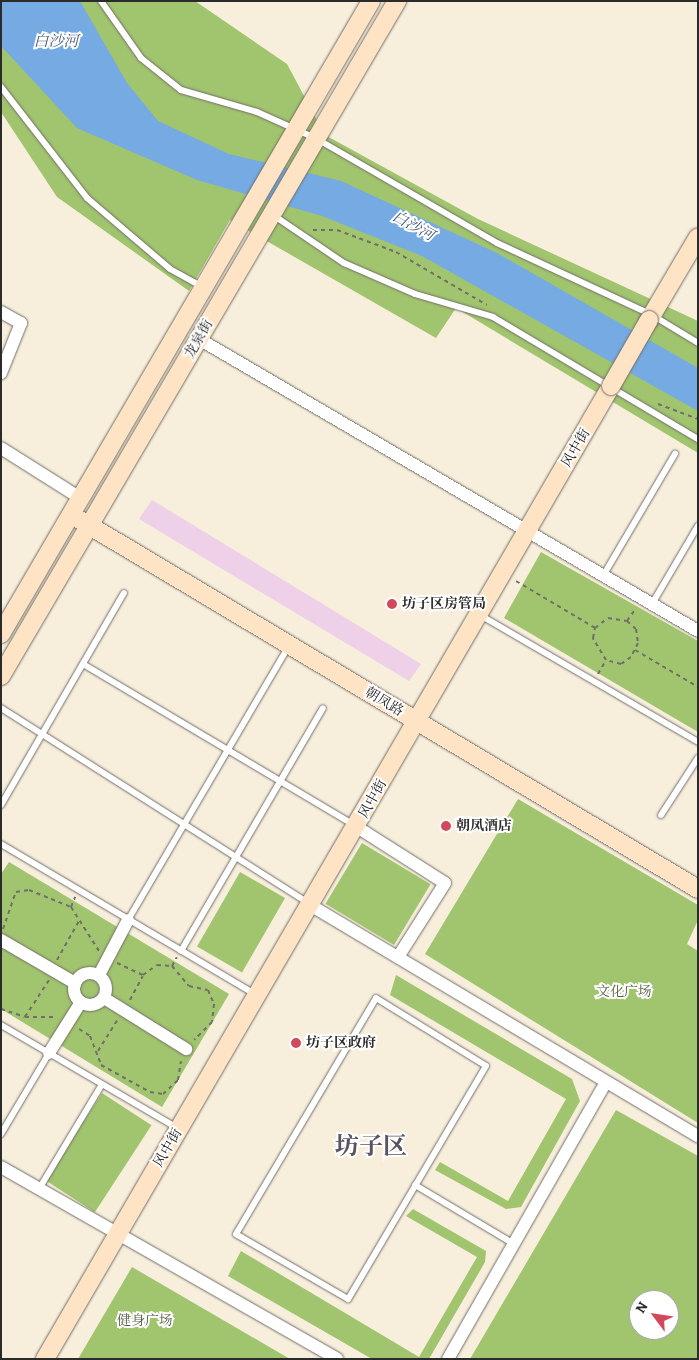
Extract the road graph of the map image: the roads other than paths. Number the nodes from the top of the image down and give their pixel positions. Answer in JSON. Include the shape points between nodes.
{"nodes":[{"id":1,"x":101,"y":1,"type":"edge"},
{"id":2,"x":371,"y":1,"type":"edge"},
{"id":3,"x":397,"y":1,"type":"edge"},
{"id":4,"x":1,"y":87,"type":"edge"},
{"id":5,"x":296,"y":130,"type":"junction"},
{"id":6,"x":313,"y":146,"type":"junction"},
{"id":7,"x":273,"y":213,"type":"junction"},
{"id":8,"x":698,"y":237,"type":"edge"},
{"id":9,"x":202,"y":287,"type":"junction"},
{"id":10,"x":1,"y":312,"type":"edge"},
{"id":11,"x":650,"y":318,"type":"junction"},
{"id":12,"x":199,"y":339,"type":"junction"},
{"id":13,"x":698,"y":342,"type":"edge"},
{"id":14,"x":1,"y":372,"type":"edge"},
{"id":15,"x":611,"y":388,"type":"junction"},
{"id":16,"x":698,"y":439,"type":"edge"},
{"id":17,"x":1,"y":448,"type":"edge"},
{"id":18,"x":675,"y":454,"type":"dead end"},
{"id":19,"x":80,"y":498,"type":"junction"},
{"id":20,"x":71,"y":514,"type":"junction"},
{"id":21,"x":90,"y":525,"type":"junction"},
{"id":22,"x":698,"y":526,"type":"edge"},
{"id":23,"x":527,"y":532,"type":"junction"},
{"id":24,"x":604,"y":576,"type":"junction"},
{"id":25,"x":124,"y":593,"type":"dead end"},
{"id":26,"x":647,"y":601,"type":"junction"},
{"id":27,"x":479,"y":615,"type":"junction"},
{"id":28,"x":698,"y":631,"type":"edge"},
{"id":29,"x":1,"y":634,"type":"edge"},
{"id":30,"x":290,"y":645,"type":"junction"},
{"id":31,"x":83,"y":664,"type":"junction"},
{"id":32,"x":1,"y":676,"type":"edge"},
{"id":33,"x":1,"y":708,"type":"edge"},
{"id":34,"x":323,"y":708,"type":"dead end"},
{"id":35,"x":417,"y":721,"type":"junction"},
{"id":36,"x":42,"y":738,"type":"junction"},
{"id":37,"x":698,"y":742,"type":"edge"},
{"id":38,"x":225,"y":749,"type":"junction"},
{"id":39,"x":698,"y":758,"type":"edge"},
{"id":40,"x":280,"y":782,"type":"junction"},
{"id":41,"x":1,"y":805,"type":"edge"},
{"id":42,"x":661,"y":816,"type":"dead end"},
{"id":43,"x":182,"y":822,"type":"junction"},
{"id":44,"x":357,"y":827,"type":"junction"},
{"id":45,"x":1,"y":844,"type":"edge"},
{"id":46,"x":236,"y":857,"type":"junction"},
{"id":47,"x":698,"y":889,"type":"edge"},
{"id":48,"x":310,"y":904,"type":"junction"},
{"id":49,"x":128,"y":920,"type":"junction"},
{"id":50,"x":2,"y":936,"type":"edge"},
{"id":51,"x":181,"y":951,"type":"junction"},
{"id":52,"x":398,"y":957,"type":"junction"},
{"id":53,"x":99,"y":976,"type":"junction"},
{"id":54,"x":75,"y":983,"type":"junction"},
{"id":55,"x":257,"y":996,"type":"junction"},
{"id":56,"x":104,"y":998,"type":"junction"},
{"id":57,"x":81,"y":1002,"type":"junction"},
{"id":58,"x":1,"y":1025,"type":"edge"},
{"id":59,"x":186,"y":1049,"type":"dead end"},
{"id":60,"x":49,"y":1052,"type":"junction"},
{"id":61,"x":606,"y":1082,"type":"junction"},
{"id":62,"x":102,"y":1084,"type":"junction"},
{"id":63,"x":179,"y":1129,"type":"junction"},
{"id":64,"x":1,"y":1134,"type":"edge"},
{"id":65,"x":698,"y":1136,"type":"edge"},
{"id":66,"x":1,"y":1167,"type":"edge"},
{"id":67,"x":416,"y":1185,"type":"junction"},
{"id":68,"x":38,"y":1189,"type":"junction"},
{"id":69,"x":117,"y":1236,"type":"junction"},
{"id":70,"x":514,"y":1244,"type":"junction"},
{"id":71,"x":45,"y":1359,"type":"edge"},
{"id":72,"x":337,"y":1359,"type":"edge"},
{"id":73,"x":448,"y":1359,"type":"edge"}],
"edges":[{"from":1,"to":5,"type":"lane","via":[[141,58],[181,90],[257,112]]},
{"from":2,"to":5,"type":"street","name":"龙泉街"},
{"from":3,"to":6,"type":"street","name":"龙泉街"},
{"from":4,"to":9,"type":"lane","via":[[87,198],[170,269]]},
{"from":5,"to":6,"type":"lane"},
{"from":5,"to":9,"type":"street","name":"龙泉街"},
{"from":6,"to":7,"type":"street","name":"龙泉街"},
{"from":6,"to":11,"type":"lane","via":[[497,243]]},
{"from":7,"to":12,"type":"street","name":"龙泉街"},
{"from":7,"to":15,"type":"lane","via":[[344,263],[415,294],[493,317]]},
{"from":8,"to":11,"type":"street","name":"风中街"},
{"from":9,"to":19,"type":"street","name":"龙泉街"},
{"from":10,"to":14,"type":"street","via":[[22,323]]},
{"from":11,"to":13,"type":"lane"},
{"from":11,"to":15,"type":"street","name":"风中街","bridge":true},
{"from":12,"to":21,"type":"street","name":"龙泉街"},
{"from":12,"to":23,"type":"street"},
{"from":15,"to":16,"type":"lane"},
{"from":15,"to":23,"type":"street","name":"风中街"},
{"from":17,"to":19,"type":"street"},
{"from":18,"to":24,"type":"lane"},
{"from":19,"to":20,"type":"street","name":"龙泉街"},
{"from":20,"to":21,"type":"street","name":"朝凤路"},
{"from":20,"to":29,"type":"street","name":"龙泉街"},
{"from":21,"to":30,"type":"street","name":"朝凤路"},
{"from":21,"to":32,"type":"street","name":"龙泉街"},
{"from":22,"to":26,"type":"lane"},
{"from":23,"to":24,"type":"street"},
{"from":23,"to":27,"type":"street","name":"风中街"},
{"from":24,"to":26,"type":"street"},
{"from":25,"to":31,"type":"lane"},
{"from":26,"to":28,"type":"street"},
{"from":27,"to":35,"type":"street","name":"风中街"},
{"from":27,"to":37,"type":"lane"},
{"from":30,"to":35,"type":"street","name":"朝凤路"},
{"from":30,"to":38,"type":"lane"},
{"from":31,"to":36,"type":"lane"},
{"from":31,"to":38,"type":"lane"},
{"from":33,"to":36,"type":"lane"},
{"from":34,"to":40,"type":"lane"},
{"from":35,"to":44,"type":"street","name":"风中街"},
{"from":35,"to":47,"type":"street","name":"朝凤路"},
{"from":36,"to":41,"type":"lane"},
{"from":36,"to":43,"type":"lane"},
{"from":38,"to":40,"type":"lane"},
{"from":38,"to":43,"type":"lane"},
{"from":39,"to":42,"type":"lane"},
{"from":40,"to":44,"type":"lane"},
{"from":40,"to":46,"type":"lane"},
{"from":43,"to":46,"type":"lane"},
{"from":43,"to":49,"type":"lane"},
{"from":44,"to":48,"type":"street","name":"风中街"},
{"from":44,"to":52,"type":"street","via":[[445,883]]},
{"from":45,"to":49,"type":"lane"},
{"from":46,"to":48,"type":"lane"},
{"from":46,"to":51,"type":"lane"},
{"from":48,"to":52,"type":"street"},
{"from":48,"to":55,"type":"street","name":"风中街"},
{"from":49,"to":51,"type":"lane"},
{"from":49,"to":53,"type":"street"},
{"from":50,"to":54,"type":"street"},
{"from":51,"to":55,"type":"lane"},
{"from":52,"to":61,"type":"street"},
{"from":53,"to":54,"type":"street","via":[[85,974]]},
{"from":53,"to":56,"type":"street","via":[[106,988]]},
{"from":54,"to":57,"type":"street","via":[[75,994]]},
{"from":55,"to":63,"type":"street","name":"风中街"},
{"from":56,"to":57,"type":"street","via":[[90,1005]]},
{"from":56,"to":59,"type":"street"},
{"from":57,"to":60,"type":"street"},
{"from":58,"to":60,"type":"lane"},
{"from":60,"to":62,"type":"lane"},
{"from":60,"to":64,"type":"lane"},
{"from":61,"to":65,"type":"street"},
{"from":61,"to":70,"type":"street"},
{"from":62,"to":63,"type":"lane"},
{"from":62,"to":68,"type":"lane"},
{"from":63,"to":69,"type":"street","name":"风中街"},
{"from":66,"to":68,"type":"street"},
{"from":67,"to":67,"type":"lane","via":[[486,1066],[376,998],[236,1234],[348,1299]]},
{"from":67,"to":70,"type":"lane"},
{"from":68,"to":69,"type":"street"},
{"from":69,"to":71,"type":"street","name":"风中街"},
{"from":69,"to":72,"type":"street"},
{"from":70,"to":73,"type":"street"}]}
